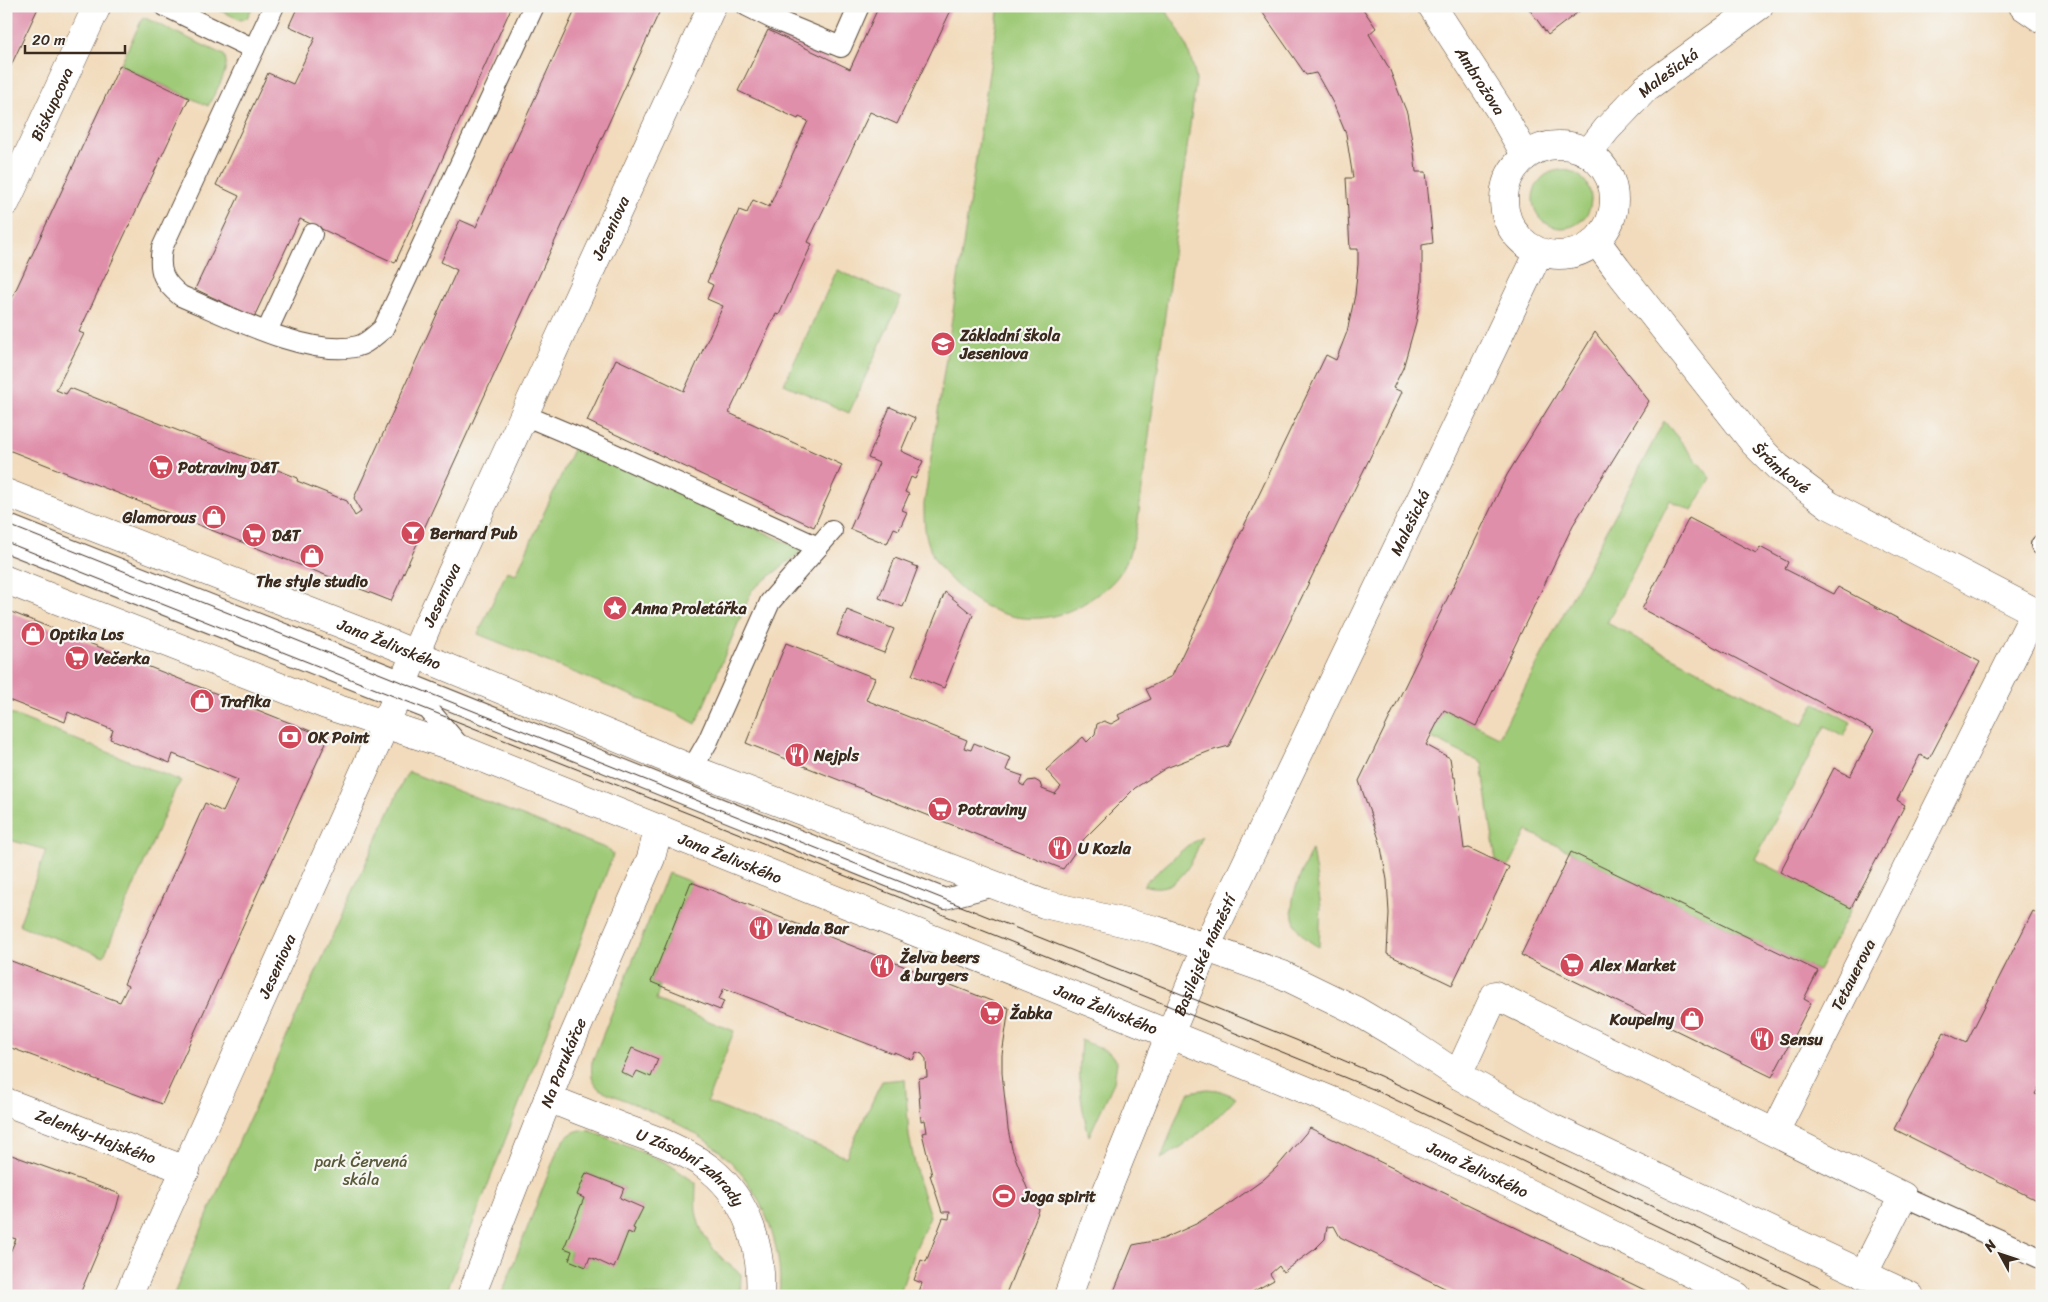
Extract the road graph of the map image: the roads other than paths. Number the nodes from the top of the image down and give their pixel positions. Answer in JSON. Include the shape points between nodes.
{"nodes":[{"id":1,"x":97,"y":6,"type":"edge"},
{"id":2,"x":165,"y":6,"type":"edge"},
{"id":3,"x":274,"y":6,"type":"edge"},
{"id":4,"x":534,"y":6,"type":"edge"},
{"id":5,"x":712,"y":6,"type":"edge"},
{"id":6,"x":747,"y":6,"type":"edge"},
{"id":7,"x":859,"y":6,"type":"edge"},
{"id":8,"x":1432,"y":6,"type":"edge"},
{"id":9,"x":1759,"y":6,"type":"edge"},
{"id":10,"x":2023,"y":6,"type":"edge"},
{"id":11,"x":2042,"y":19,"type":"edge"},
{"id":12,"x":254,"y":49,"type":"junction"},
{"id":13,"x":1588,"y":153,"type":"junction"},
{"id":14,"x":1526,"y":156,"type":"junction"},
{"id":15,"x":6,"y":202,"type":"edge"},
{"id":16,"x":312,"y":234,"type":"dead end"},
{"id":17,"x":1597,"y":242,"type":"junction"},
{"id":18,"x":1539,"y":252,"type":"junction"},
{"id":19,"x":267,"y":332,"type":"junction"},
{"id":20,"x":524,"y":415,"type":"junction"},
{"id":21,"x":6,"y":493,"type":"edge"},
{"id":22,"x":6,"y":524,"type":"edge"},
{"id":23,"x":832,"y":531,"type":"dead end"},
{"id":24,"x":6,"y":542,"type":"edge"},
{"id":25,"x":818,"y":547,"type":"junction"},
{"id":26,"x":6,"y":580,"type":"edge"},
{"id":27,"x":2035,"y":612,"type":"joint"},
{"id":28,"x":416,"y":654,"type":"junction"},
{"id":29,"x":400,"y":689,"type":"junction"},
{"id":30,"x":385,"y":725,"type":"junction"},
{"id":31,"x":463,"y":750,"type":"junction"},
{"id":32,"x":692,"y":769,"type":"junction"},
{"id":33,"x":1279,"y":794,"type":"joint"},
{"id":34,"x":658,"y":830,"type":"junction"},
{"id":35,"x":997,"y":885,"type":"junction"},
{"id":36,"x":1206,"y":947,"type":"junction"},
{"id":37,"x":1170,"y":1034,"type":"junction"},
{"id":38,"x":1458,"y":1075,"type":"junction"},
{"id":39,"x":548,"y":1098,"type":"junction"},
{"id":40,"x":6,"y":1102,"type":"edge"},
{"id":41,"x":1775,"y":1132,"type":"junction"},
{"id":42,"x":186,"y":1170,"type":"junction"},
{"id":43,"x":1903,"y":1196,"type":"junction"},
{"id":44,"x":2042,"y":1259,"type":"edge"},
{"id":45,"x":1864,"y":1275,"type":"junction"},
{"id":46,"x":128,"y":1296,"type":"edge"},
{"id":47,"x":472,"y":1296,"type":"edge"},
{"id":48,"x":760,"y":1296,"type":"edge"},
{"id":49,"x":1068,"y":1296,"type":"edge"},
{"id":50,"x":1737,"y":1296,"type":"edge"},
{"id":51,"x":1910,"y":1296,"type":"edge"}],
"edges":[{"from":1,"to":15,"type":"street","name":"Biskupcova"},
{"from":2,"to":12,"type":"lane"},
{"from":3,"to":12,"type":"lane"},
{"from":4,"to":19,"type":"lane","via":[[383,329],[361,346],[341,350],[318,347]]},
{"from":5,"to":20,"type":"street","name":"Jeseniova"},
{"from":6,"to":7,"type":"lane","via":[[841,47]]},
{"from":8,"to":14,"type":"street","name":"Ambrožova"},
{"from":9,"to":13,"type":"street","name":"Malešická","via":[[1646,88]]},
{"from":10,"to":11,"type":"street"},
{"from":12,"to":19,"type":"lane","via":[[162,248],[159,264],[164,278],[181,296]]},
{"from":13,"to":14,"type":"street","via":[[1558,145],[1540,148]]},
{"from":13,"to":17,"type":"street","via":[[1603,166],[1612,184],[1614,204],[1610,223]]},
{"from":14,"to":18,"type":"street","via":[[1513,171],[1506,188],[1504,208],[1522,241]]},
{"from":16,"to":19,"type":"lane"},
{"from":17,"to":18,"type":"street","via":[[1571,254]]},
{"from":17,"to":27,"type":"street","name":"Šrámkové","via":[[1748,435],[1778,467],[1829,505]]},
{"from":18,"to":33,"type":"street","name":"Malešická"},
{"from":20,"to":25,"type":"lane"},
{"from":20,"to":28,"type":"street","name":"Jeseniova"},
{"from":21,"to":28,"type":"street","name":"Jana Želivského"},
{"from":22,"to":29,"type":"lane","name":"Jana Želivského"},
{"from":23,"to":25,"type":"lane"},
{"from":24,"to":29,"type":"lane","name":"Jana Želivského"},
{"from":25,"to":32,"type":"lane","via":[[770,602],[708,741]]},
{"from":26,"to":30,"type":"street","name":"Jana Želivského","via":[[310,699]]},
{"from":27,"to":41,"type":"street","name":"Tetauerova"},
{"from":28,"to":29,"type":"street","name":"Jeseniova"},
{"from":28,"to":32,"type":"street","name":"Jana Želivského"},
{"from":29,"to":30,"type":"street","name":"Jeseniova"},
{"from":29,"to":31,"type":"lane","name":"Jana Želivského","via":[[428,710]]},
{"from":29,"to":35,"type":"lane","name":"Jana Želivského","via":[[945,900]]},
{"from":30,"to":31,"type":"street","name":"Jana Želivského"},
{"from":30,"to":42,"type":"street","name":"Jeseniova"},
{"from":31,"to":34,"type":"street","name":"Jana Želivského"},
{"from":32,"to":35,"type":"street","name":"Jana Želivského"},
{"from":33,"to":36,"type":"street","name":"Basilejské náměstí"},
{"from":34,"to":37,"type":"street","name":"Jana Želivského"},
{"from":34,"to":39,"type":"street","name":"Na Parukářce","via":[[651,858]]},
{"from":35,"to":36,"type":"street","name":"Jana Želivského","via":[[1044,904],[1156,930]]},
{"from":36,"to":37,"type":"street","name":"Basilejské náměstí"},
{"from":36,"to":38,"type":"street","name":"Jana Želivského","via":[[1305,984],[1404,1039]]},
{"from":37,"to":49,"type":"street","name":"Basilejské náměstí"},
{"from":37,"to":50,"type":"street","name":"Jana Želivského","via":[[1342,1105]]},
{"from":38,"to":41,"type":"street","via":[[1495,995]]},
{"from":38,"to":45,"type":"street","name":"Jana Želivského","via":[[1550,1127]]},
{"from":39,"to":47,"type":"street","name":"Na Parukářce"},
{"from":39,"to":48,"type":"street","name":"U Zásobní zahrady","via":[[686,1153],[711,1170],[743,1209],[758,1245]]},
{"from":40,"to":42,"type":"street","name":"Zelenky-Hajského"},
{"from":41,"to":43,"type":"street"},
{"from":42,"to":46,"type":"street","name":"Jeseniova"},
{"from":43,"to":44,"type":"lane"},
{"from":43,"to":45,"type":"street"},
{"from":45,"to":51,"type":"street","name":"Jana Želivského"}]}
